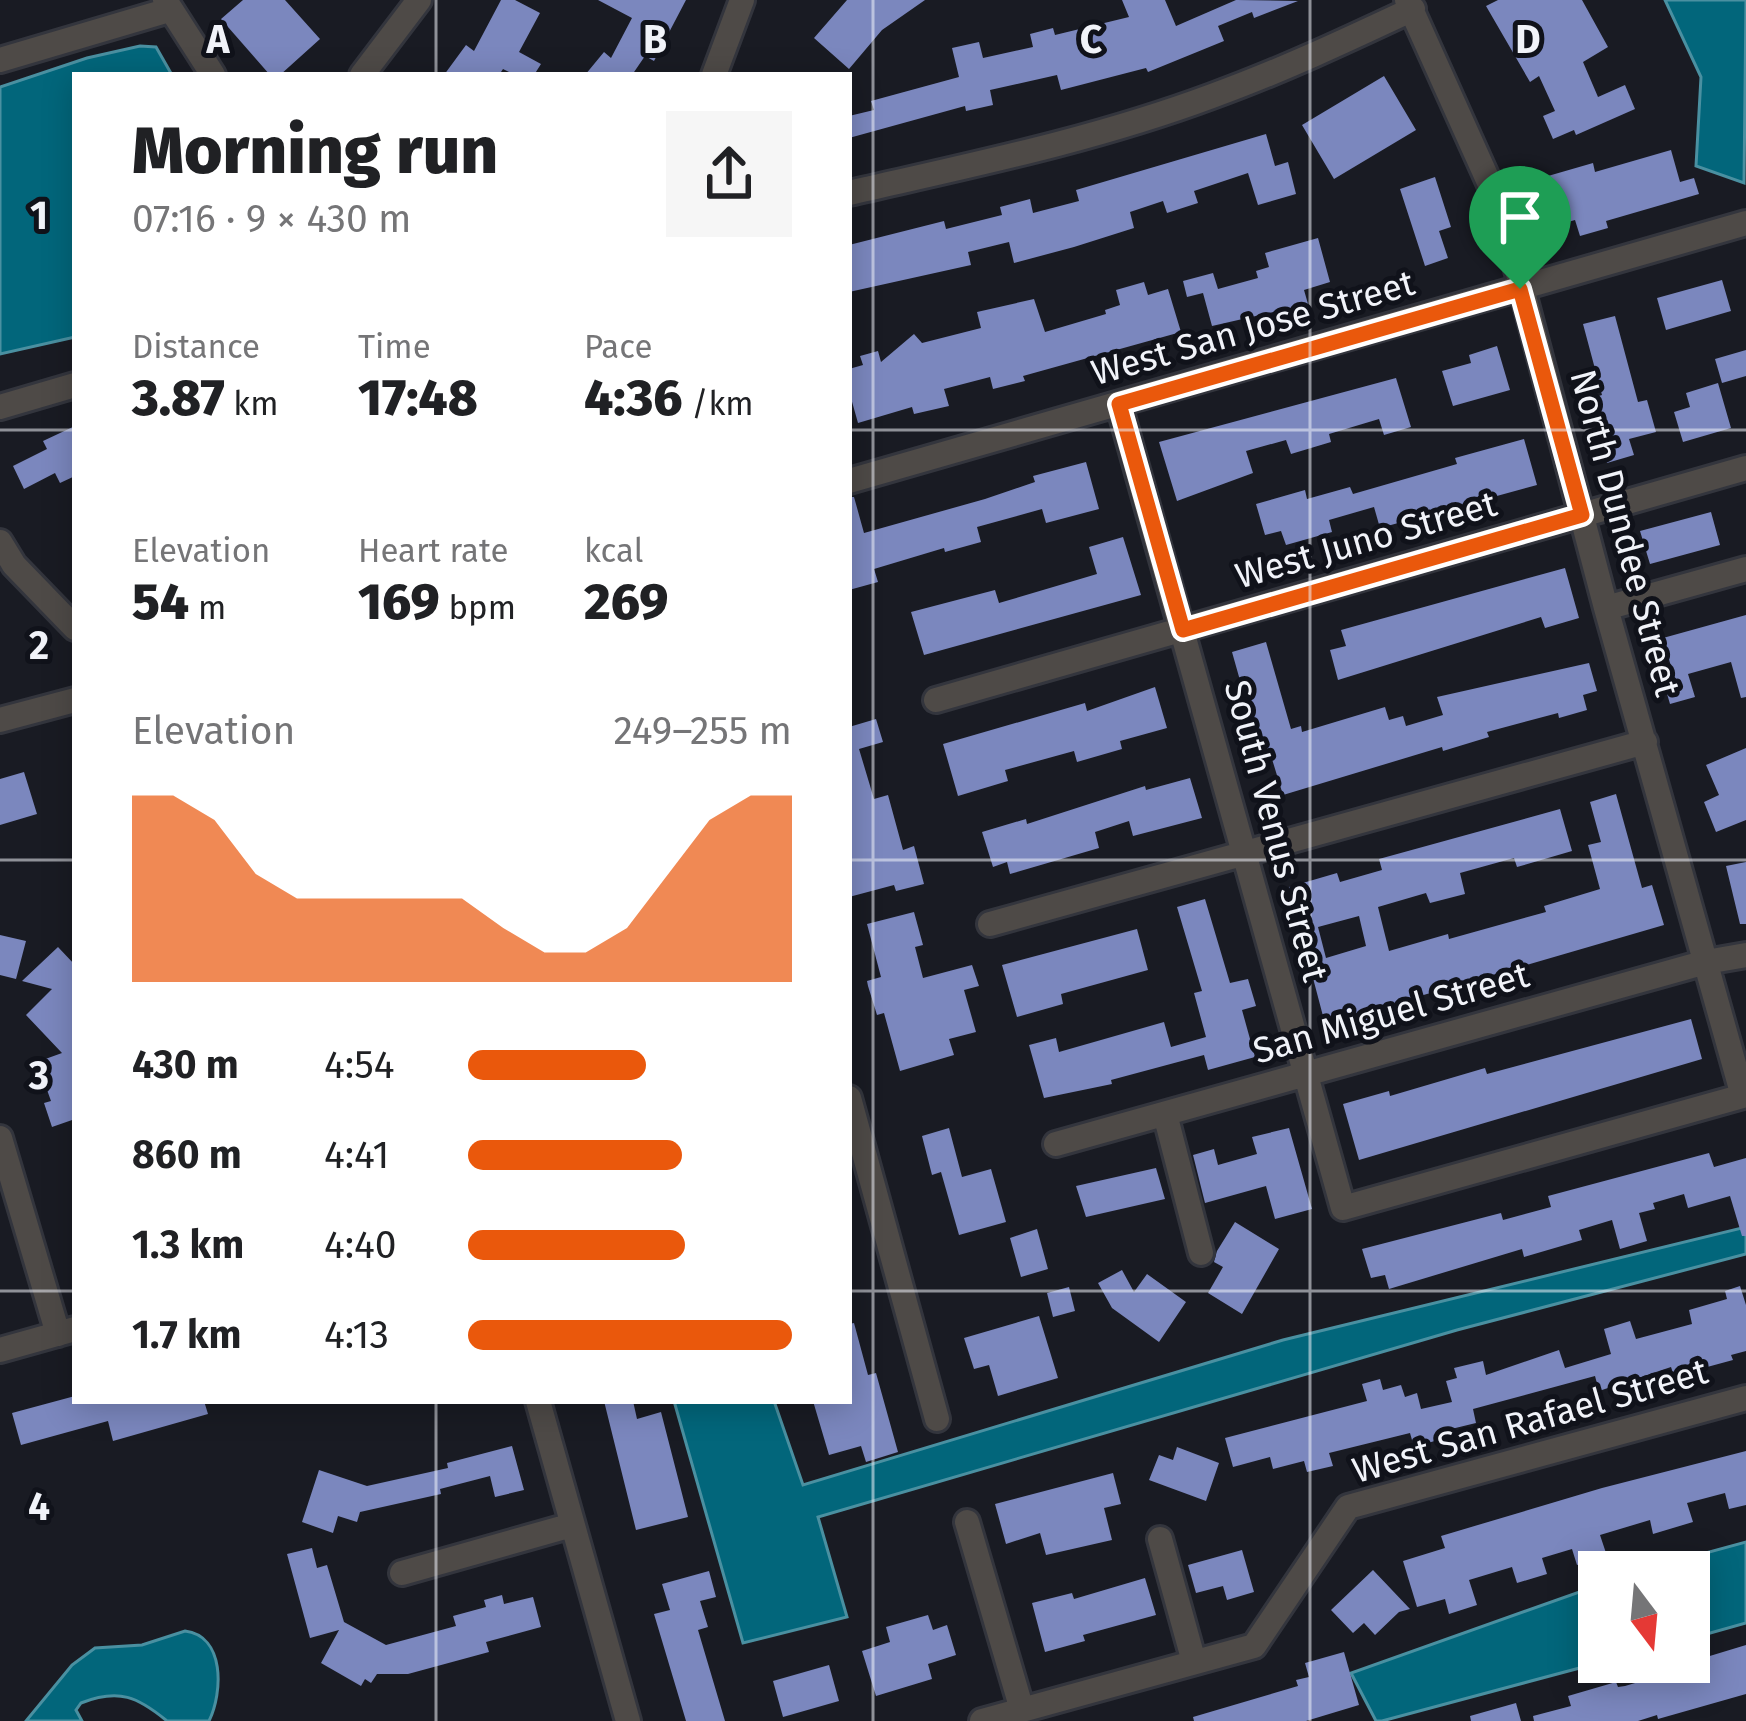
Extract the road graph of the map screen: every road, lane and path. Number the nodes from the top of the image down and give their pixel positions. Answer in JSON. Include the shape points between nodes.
{"nodes":[{"id":1,"x":419,"y":0,"type":"edge"},
{"id":2,"x":745,"y":3,"type":"edge"},
{"id":3,"x":1410,"y":4,"type":"edge"},
{"id":4,"x":167,"y":5,"type":"edge"},
{"id":5,"x":0,"y":60,"type":"edge"},
{"id":6,"x":211,"y":72,"type":"edge"},
{"id":7,"x":364,"y":72,"type":"edge"},
{"id":8,"x":715,"y":72,"type":"edge"},
{"id":9,"x":852,"y":192,"type":"edge"},
{"id":10,"x":1746,"y":224,"type":"edge"},
{"id":11,"x":1520,"y":289,"type":"junction"},
{"id":12,"x":72,"y":386,"type":"edge"},
{"id":13,"x":1119,"y":404,"type":"junction"},
{"id":14,"x":0,"y":407,"type":"edge"},
{"id":15,"x":1746,"y":468,"type":"edge"},
{"id":16,"x":852,"y":480,"type":"edge"},
{"id":17,"x":1582,"y":515,"type":"junction"},
{"id":18,"x":0,"y":542,"type":"edge"},
{"id":19,"x":1746,"y":569,"type":"edge"},
{"id":20,"x":1606,"y":608,"type":"junction"},
{"id":21,"x":72,"y":625,"type":"edge"},
{"id":22,"x":1183,"y":630,"type":"junction"},
{"id":23,"x":936,"y":700,"type":"dead end"},
{"id":24,"x":72,"y":701,"type":"edge"},
{"id":25,"x":0,"y":720,"type":"edge"},
{"id":26,"x":1645,"y":742,"type":"junction"},
{"id":27,"x":1244,"y":851,"type":"junction"},
{"id":28,"x":990,"y":924,"type":"dead end"},
{"id":29,"x":1746,"y":955,"type":"edge"},
{"id":30,"x":1706,"y":962,"type":"junction"},
{"id":31,"x":1305,"y":1075,"type":"junction"},
{"id":32,"x":852,"y":1114,"type":"edge"},
{"id":33,"x":1165,"y":1114,"type":"junction"},
{"id":34,"x":0,"y":1138,"type":"edge"},
{"id":35,"x":1056,"y":1144,"type":"dead end"},
{"id":36,"x":1343,"y":1208,"type":"joint"},
{"id":37,"x":1201,"y":1253,"type":"dead end"},
{"id":38,"x":66,"y":1332,"type":"edge"},
{"id":39,"x":0,"y":1350,"type":"edge"},
{"id":40,"x":1746,"y":1398,"type":"edge"},
{"id":41,"x":539,"y":1404,"type":"edge"},
{"id":42,"x":937,"y":1419,"type":"dead end"},
{"id":43,"x":967,"y":1522,"type":"dead end"},
{"id":44,"x":572,"y":1525,"type":"junction"},
{"id":45,"x":1160,"y":1539,"type":"dead end"},
{"id":46,"x":402,"y":1573,"type":"dead end"},
{"id":47,"x":1194,"y":1662,"type":"junction"},
{"id":48,"x":1022,"y":1710,"type":"junction"},
{"id":49,"x":628,"y":1721,"type":"edge"},
{"id":50,"x":982,"y":1721,"type":"edge"}],
"edges":[{"from":1,"to":7,"type":"street"},
{"from":2,"to":8,"type":"street"},
{"from":3,"to":9,"type":"street","via":[[1293,65],[1207,98]]},
{"from":3,"to":11,"type":"street","name":"North Dundee Street","via":[[1501,209]]},
{"from":4,"to":5,"type":"street"},
{"from":4,"to":6,"type":"street"},
{"from":10,"to":11,"type":"street","name":"West San Jose Street"},
{"from":11,"to":13,"type":"street","name":"West San Jose Street"},
{"from":11,"to":17,"type":"street","name":"North Dundee Street"},
{"from":12,"to":14,"type":"street"},
{"from":13,"to":16,"type":"street","name":"West San Jose Street"},
{"from":13,"to":22,"type":"street","name":"South Venus Street"},
{"from":15,"to":17,"type":"street","name":"West Juno Street"},
{"from":17,"to":20,"type":"street","name":"North Dundee Street"},
{"from":17,"to":22,"type":"street","name":"West Juno Street"},
{"from":18,"to":21,"type":"street"},
{"from":19,"to":20,"type":"street"},
{"from":20,"to":26,"type":"street","name":"North Dundee Street"},
{"from":22,"to":23,"type":"street","name":"West Juno Street"},
{"from":22,"to":27,"type":"street","name":"South Venus Street"},
{"from":24,"to":25,"type":"street"},
{"from":26,"to":27,"type":"street"},
{"from":26,"to":30,"type":"street","name":"North Dundee Street"},
{"from":27,"to":28,"type":"street"},
{"from":27,"to":31,"type":"street","name":"South Venus Street"},
{"from":29,"to":30,"type":"street","name":"San Miguel Street"},
{"from":30,"to":31,"type":"street","name":"San Miguel Street"},
{"from":30,"to":36,"type":"street","name":"North Dundee Street","via":[[1743,1096]]},
{"from":31,"to":33,"type":"street","name":"San Miguel Street"},
{"from":31,"to":36,"type":"street","name":"South Venus Street"},
{"from":32,"to":42,"type":"street"},
{"from":33,"to":35,"type":"street","name":"San Miguel Street"},
{"from":33,"to":37,"type":"street"},
{"from":34,"to":38,"type":"street"},
{"from":38,"to":39,"type":"street"},
{"from":40,"to":47,"type":"street","name":"West San Rafael Street","via":[[1348,1507],[1254,1646]]},
{"from":41,"to":44,"type":"street"},
{"from":43,"to":48,"type":"street"},
{"from":44,"to":46,"type":"street"},
{"from":44,"to":49,"type":"street"},
{"from":45,"to":47,"type":"street"},
{"from":47,"to":48,"type":"street","name":"West San Rafael Street"},
{"from":48,"to":50,"type":"street","name":"West San Rafael Street"}]}
